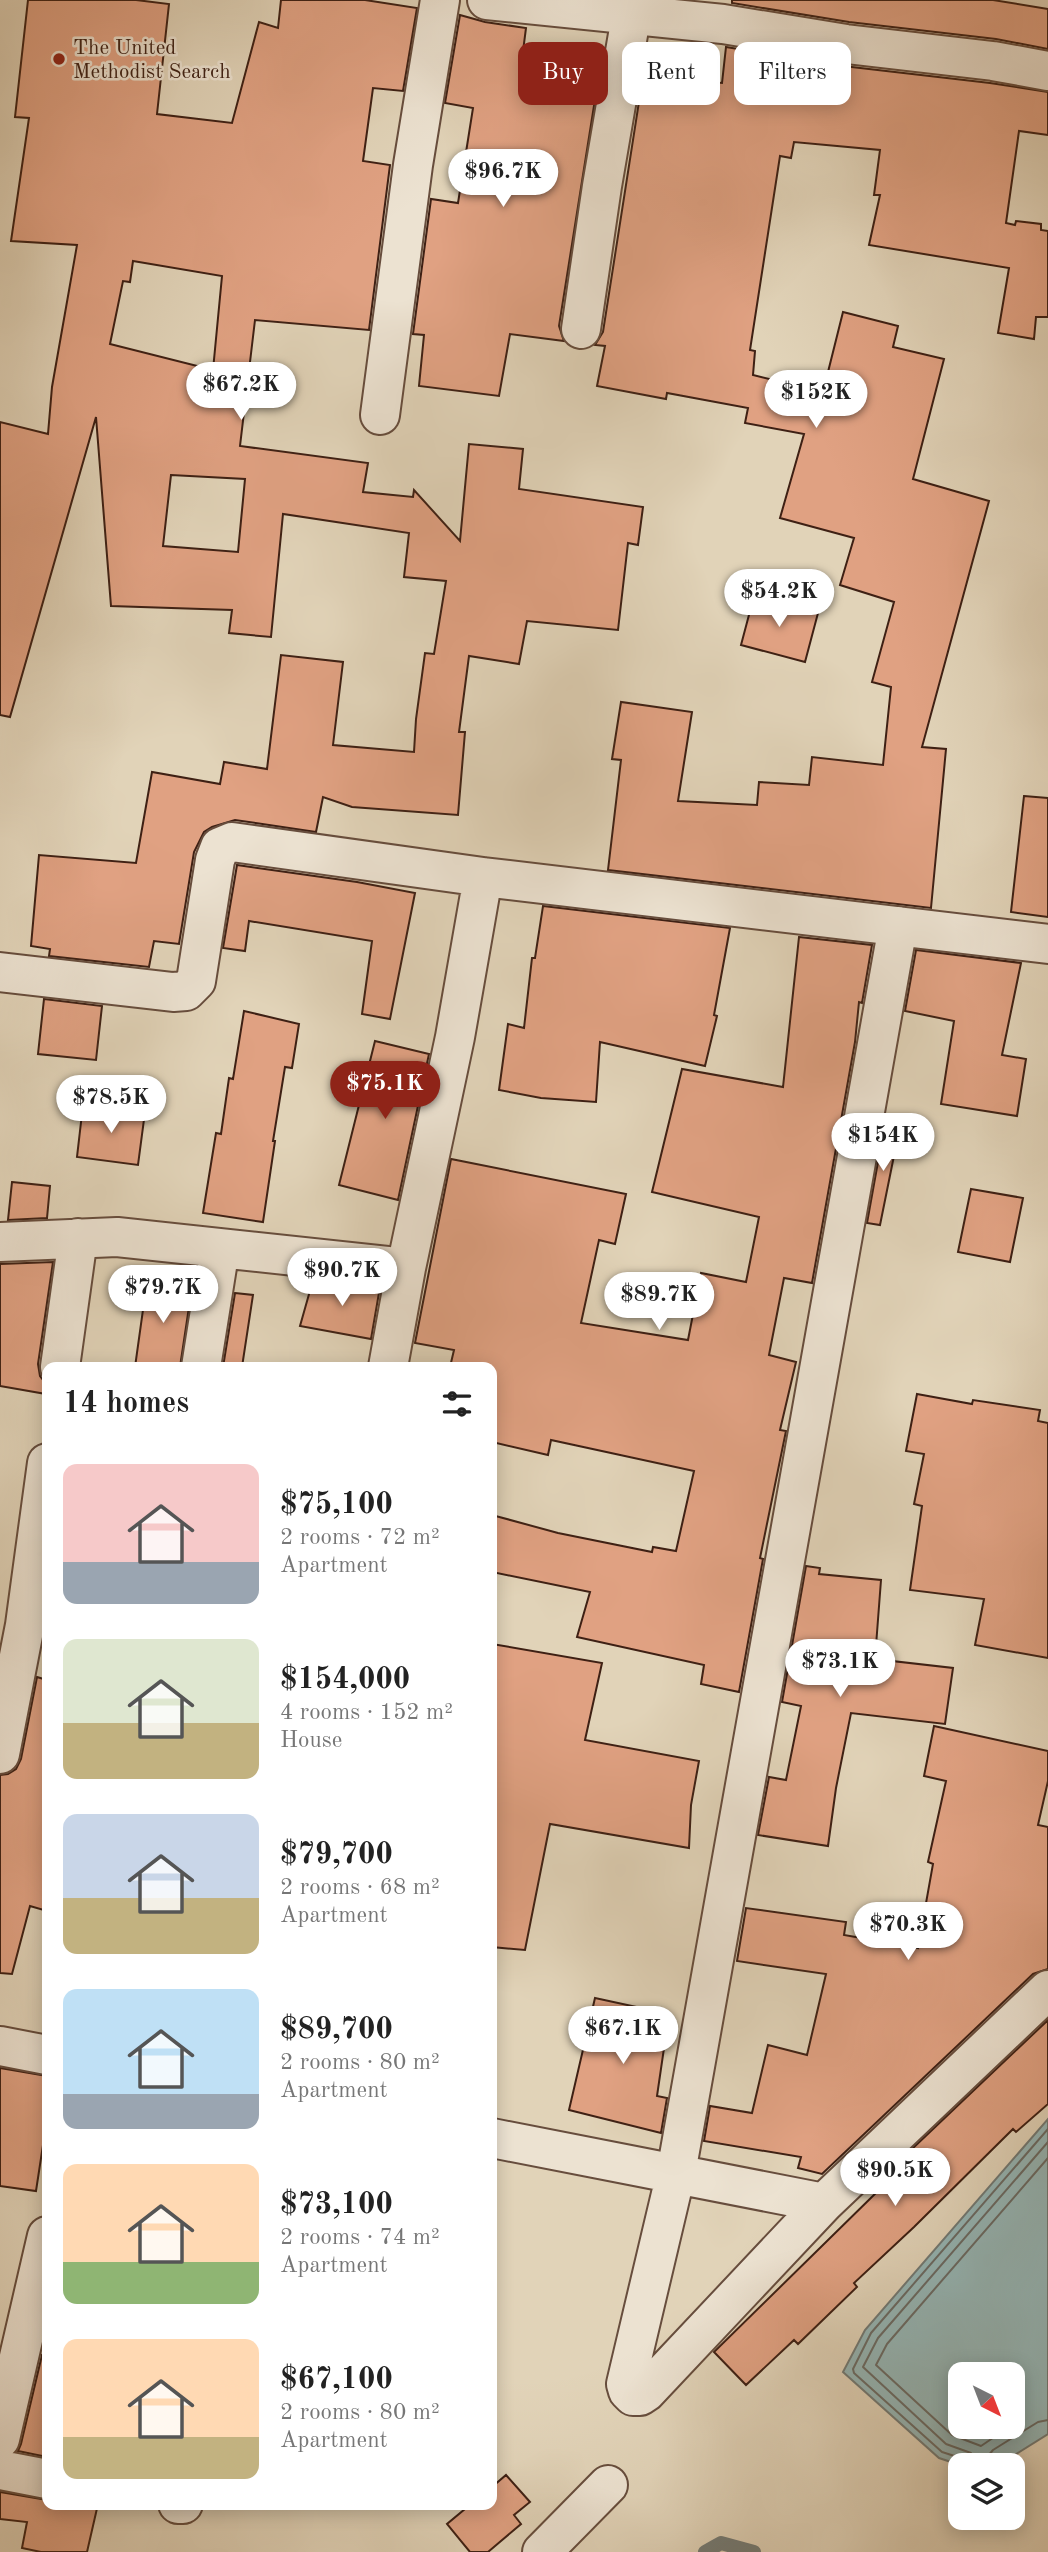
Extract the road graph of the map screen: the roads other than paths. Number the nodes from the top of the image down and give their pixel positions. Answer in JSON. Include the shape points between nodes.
{"nodes":[{"id":1,"x":440,"y":0,"type":"edge"},
{"id":2,"x":487,"y":0,"type":"edge"},
{"id":3,"x":631,"y":17,"type":"junction"},
{"id":4,"x":1048,"y":71,"type":"edge"},
{"id":5,"x":581,"y":329,"type":"dead end"},
{"id":6,"x":380,"y":415,"type":"dead end"},
{"id":7,"x":483,"y":877,"type":"junction"},
{"id":8,"x":898,"y":926,"type":"junction"},
{"id":9,"x":1048,"y":944,"type":"edge"},
{"id":10,"x":0,"y":972,"type":"edge"},
{"id":11,"x":78,"y":1238,"type":"junction"},
{"id":12,"x":0,"y":1242,"type":"edge"},
{"id":13,"x":220,"y":1248,"type":"junction"},
{"id":14,"x":406,"y":1268,"type":"junction"},
{"id":15,"x":61,"y":1362,"type":"edge"},
{"id":16,"x":202,"y":1362,"type":"edge"},
{"id":17,"x":389,"y":1362,"type":"edge"},
{"id":18,"x":42,"y":1498,"type":"edge"},
{"id":19,"x":24,"y":1625,"type":"edge"},
{"id":20,"x":0,"y":1754,"type":"edge"},
{"id":21,"x":1048,"y":1990,"type":"edge"},
{"id":22,"x":0,"y":2046,"type":"edge"},
{"id":23,"x":42,"y":2054,"type":"edge"},
{"id":24,"x":497,"y":2139,"type":"edge"},
{"id":25,"x":676,"y":2173,"type":"junction"},
{"id":26,"x":824,"y":2203,"type":"junction"},
{"id":27,"x":42,"y":2258,"type":"edge"},
{"id":28,"x":0,"y":2439,"type":"edge"},
{"id":29,"x":0,"y":2470,"type":"edge"},
{"id":30,"x":42,"y":2478,"type":"edge"},
{"id":31,"x":608,"y":2485,"type":"dead end"},
{"id":32,"x":542,"y":2552,"type":"edge"}],
"edges":[{"from":1,"to":6,"type":"street"},
{"from":2,"to":3,"type":"street"},
{"from":3,"to":4,"type":"street","via":[[723,24]]},
{"from":3,"to":5,"type":"street"},
{"from":7,"to":8,"type":"street"},
{"from":7,"to":10,"type":"street","via":[[232,842],[220,847],[215,860],[195,981],[186,991]]},
{"from":7,"to":14,"type":"street"},
{"from":8,"to":9,"type":"street"},
{"from":8,"to":25,"type":"street"},
{"from":11,"to":12,"type":"street"},
{"from":11,"to":13,"type":"street","via":[[117,1237]]},
{"from":11,"to":15,"type":"street"},
{"from":13,"to":14,"type":"street"},
{"from":13,"to":16,"type":"street"},
{"from":14,"to":17,"type":"street"},
{"from":18,"to":19,"type":"street"},
{"from":19,"to":20,"type":"street"},
{"from":21,"to":26,"type":"street"},
{"from":22,"to":23,"type":"street"},
{"from":24,"to":25,"type":"street"},
{"from":25,"to":26,"type":"street"},
{"from":25,"to":26,"type":"street","via":[[626,2384],[634,2396],[646,2392]]},
{"from":27,"to":28,"type":"street"},
{"from":29,"to":30,"type":"street"},
{"from":31,"to":32,"type":"street"}]}
